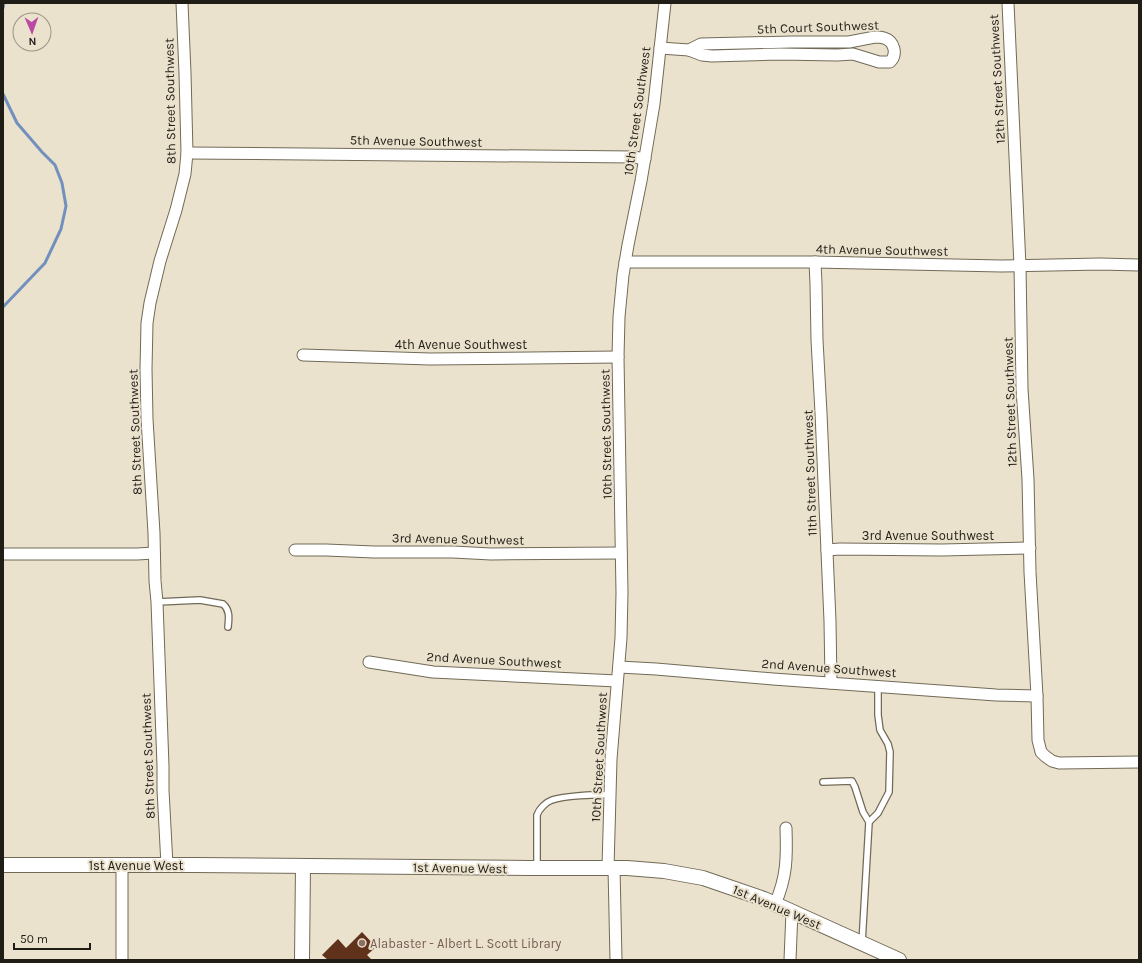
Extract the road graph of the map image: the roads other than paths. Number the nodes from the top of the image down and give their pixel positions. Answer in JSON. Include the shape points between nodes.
{"nodes":[{"id":1,"x":182,"y":3,"type":"edge"},
{"id":2,"x":665,"y":3,"type":"edge"},
{"id":3,"x":1008,"y":3,"type":"edge"},
{"id":4,"x":660,"y":48,"type":"junction"},
{"id":5,"x":689,"y":50,"type":"junction"},
{"id":6,"x":187,"y":153,"type":"junction"},
{"id":7,"x":645,"y":159,"type":"junction"},
{"id":8,"x":625,"y":262,"type":"junction"},
{"id":9,"x":815,"y":262,"type":"junction"},
{"id":10,"x":1139,"y":265,"type":"edge"},
{"id":11,"x":1020,"y":266,"type":"junction"},
{"id":12,"x":303,"y":355,"type":"dead end"},
{"id":13,"x":618,"y":357,"type":"junction"},
{"id":14,"x":1030,"y":548,"type":"junction"},
{"id":15,"x":295,"y":550,"type":"dead end"},
{"id":16,"x":827,"y":550,"type":"junction"},
{"id":17,"x":154,"y":553,"type":"junction"},
{"id":18,"x":621,"y":553,"type":"junction"},
{"id":19,"x":3,"y":554,"type":"edge"},
{"id":20,"x":157,"y":602,"type":"junction"},
{"id":21,"x":228,"y":627,"type":"dead end"},
{"id":22,"x":368,"y":662,"type":"dead end"},
{"id":23,"x":619,"y":667,"type":"junction"},
{"id":24,"x":617,"y":681,"type":"junction"},
{"id":25,"x":831,"y":683,"type":"junction"},
{"id":26,"x":878,"y":686,"type":"junction"},
{"id":27,"x":1037,"y":696,"type":"junction"},
{"id":28,"x":1139,"y":762,"type":"edge"},
{"id":29,"x":823,"y":782,"type":"dead end"},
{"id":30,"x":610,"y":795,"type":"junction"},
{"id":31,"x":869,"y":822,"type":"junction"},
{"id":32,"x":786,"y":828,"type":"dead end"},
{"id":33,"x":3,"y":865,"type":"edge"},
{"id":34,"x":122,"y":865,"type":"junction"},
{"id":35,"x":167,"y":865,"type":"junction"},
{"id":36,"x":303,"y":866,"type":"junction"},
{"id":37,"x":537,"y":868,"type":"junction"},
{"id":38,"x":611,"y":868,"type":"junction"},
{"id":39,"x":775,"y":904,"type":"junction"},
{"id":40,"x":792,"y":911,"type":"junction"},
{"id":41,"x":862,"y":943,"type":"junction"},
{"id":42,"x":122,"y":960,"type":"edge"},
{"id":43,"x":302,"y":960,"type":"edge"},
{"id":44,"x":616,"y":960,"type":"edge"},
{"id":45,"x":790,"y":960,"type":"edge"},
{"id":46,"x":899,"y":960,"type":"edge"}],
"edges":[{"from":1,"to":6,"type":"street","name":"8th Street Southwest"},
{"from":2,"to":4,"type":"street","name":"10th Street Southwest"},
{"from":3,"to":11,"type":"street","name":"12th Street Southwest"},
{"from":4,"to":5,"type":"street","name":"5th Court Southwest"},
{"from":4,"to":7,"type":"street","name":"10th Street Southwest"},
{"from":5,"to":5,"type":"street","name":"5th Court Southwest","via":[[712,56],[853,54],[884,63],[890,62],[894,54],[892,44],[882,37],[849,42],[701,44]]},
{"from":6,"to":7,"type":"street","name":"5th Avenue Southwest"},
{"from":6,"to":17,"type":"street","name":"8th Street Southwest","via":[[185,174],[160,261],[147,323],[147,419]]},
{"from":7,"to":8,"type":"street","name":"10th Street Southwest"},
{"from":8,"to":9,"type":"street","name":"4th Avenue Southwest"},
{"from":8,"to":13,"type":"street","name":"10th Street Southwest"},
{"from":9,"to":11,"type":"street","name":"4th Avenue Southwest"},
{"from":9,"to":16,"type":"street","name":"11th Street Southwest"},
{"from":10,"to":11,"type":"street","name":"4th Avenue Southwest"},
{"from":11,"to":14,"type":"street","name":"12th Street Southwest","via":[[1022,390]]},
{"from":12,"to":13,"type":"street","name":"4th Avenue Southwest","via":[[430,359]]},
{"from":13,"to":18,"type":"street","name":"10th Street Southwest"},
{"from":14,"to":16,"type":"street","name":"3rd Avenue Southwest"},
{"from":14,"to":27,"type":"street","name":"12th Street Southwest"},
{"from":15,"to":18,"type":"street","name":"3rd Avenue Southwest","via":[[491,554]]},
{"from":16,"to":25,"type":"street","name":"11th Street Southwest"},
{"from":17,"to":19,"type":"street"},
{"from":17,"to":20,"type":"street","name":"8th Street Southwest"},
{"from":18,"to":23,"type":"street","name":"10th Street Southwest"},
{"from":20,"to":21,"type":"lane","via":[[200,600],[223,604],[229,615]]},
{"from":20,"to":35,"type":"street","name":"8th Street Southwest"},
{"from":22,"to":24,"type":"street","name":"2nd Avenue Southwest","via":[[440,672]]},
{"from":23,"to":24,"type":"street","name":"10th Street Southwest"},
{"from":23,"to":25,"type":"street","name":"2nd Avenue Southwest"},
{"from":24,"to":30,"type":"street","name":"10th Street Southwest"},
{"from":25,"to":26,"type":"street","name":"2nd Avenue Southwest"},
{"from":26,"to":27,"type":"street","name":"2nd Avenue Southwest"},
{"from":26,"to":31,"type":"lane","via":[[880,730],[890,752],[889,792],[878,813]]},
{"from":27,"to":28,"type":"street","name":"12th Street Southwest","via":[[1038,740],[1041,752],[1052,761]]},
{"from":29,"to":31,"type":"lane","via":[[852,781]]},
{"from":30,"to":37,"type":"lane","via":[[557,799],[541,808],[537,815]]},
{"from":30,"to":38,"type":"street","name":"10th Street Southwest"},
{"from":31,"to":41,"type":"lane"},
{"from":32,"to":39,"type":"street","via":[[787,855],[784,878]]},
{"from":33,"to":34,"type":"street","name":"1st Avenue West"},
{"from":34,"to":35,"type":"street","name":"1st Avenue West"},
{"from":34,"to":42,"type":"street"},
{"from":35,"to":36,"type":"street","name":"1st Avenue West"},
{"from":36,"to":37,"type":"street","name":"1st Avenue West"},
{"from":36,"to":43,"type":"street"},
{"from":37,"to":38,"type":"street","name":"1st Avenue West"},
{"from":38,"to":39,"type":"street","name":"1st Avenue West","via":[[664,871],[703,878]]},
{"from":38,"to":44,"type":"street","name":"10th Street Southwest"},
{"from":39,"to":40,"type":"street","name":"1st Avenue West"},
{"from":40,"to":41,"type":"street","name":"1st Avenue West"},
{"from":40,"to":45,"type":"street"},
{"from":41,"to":46,"type":"street","name":"1st Avenue West"}]}
